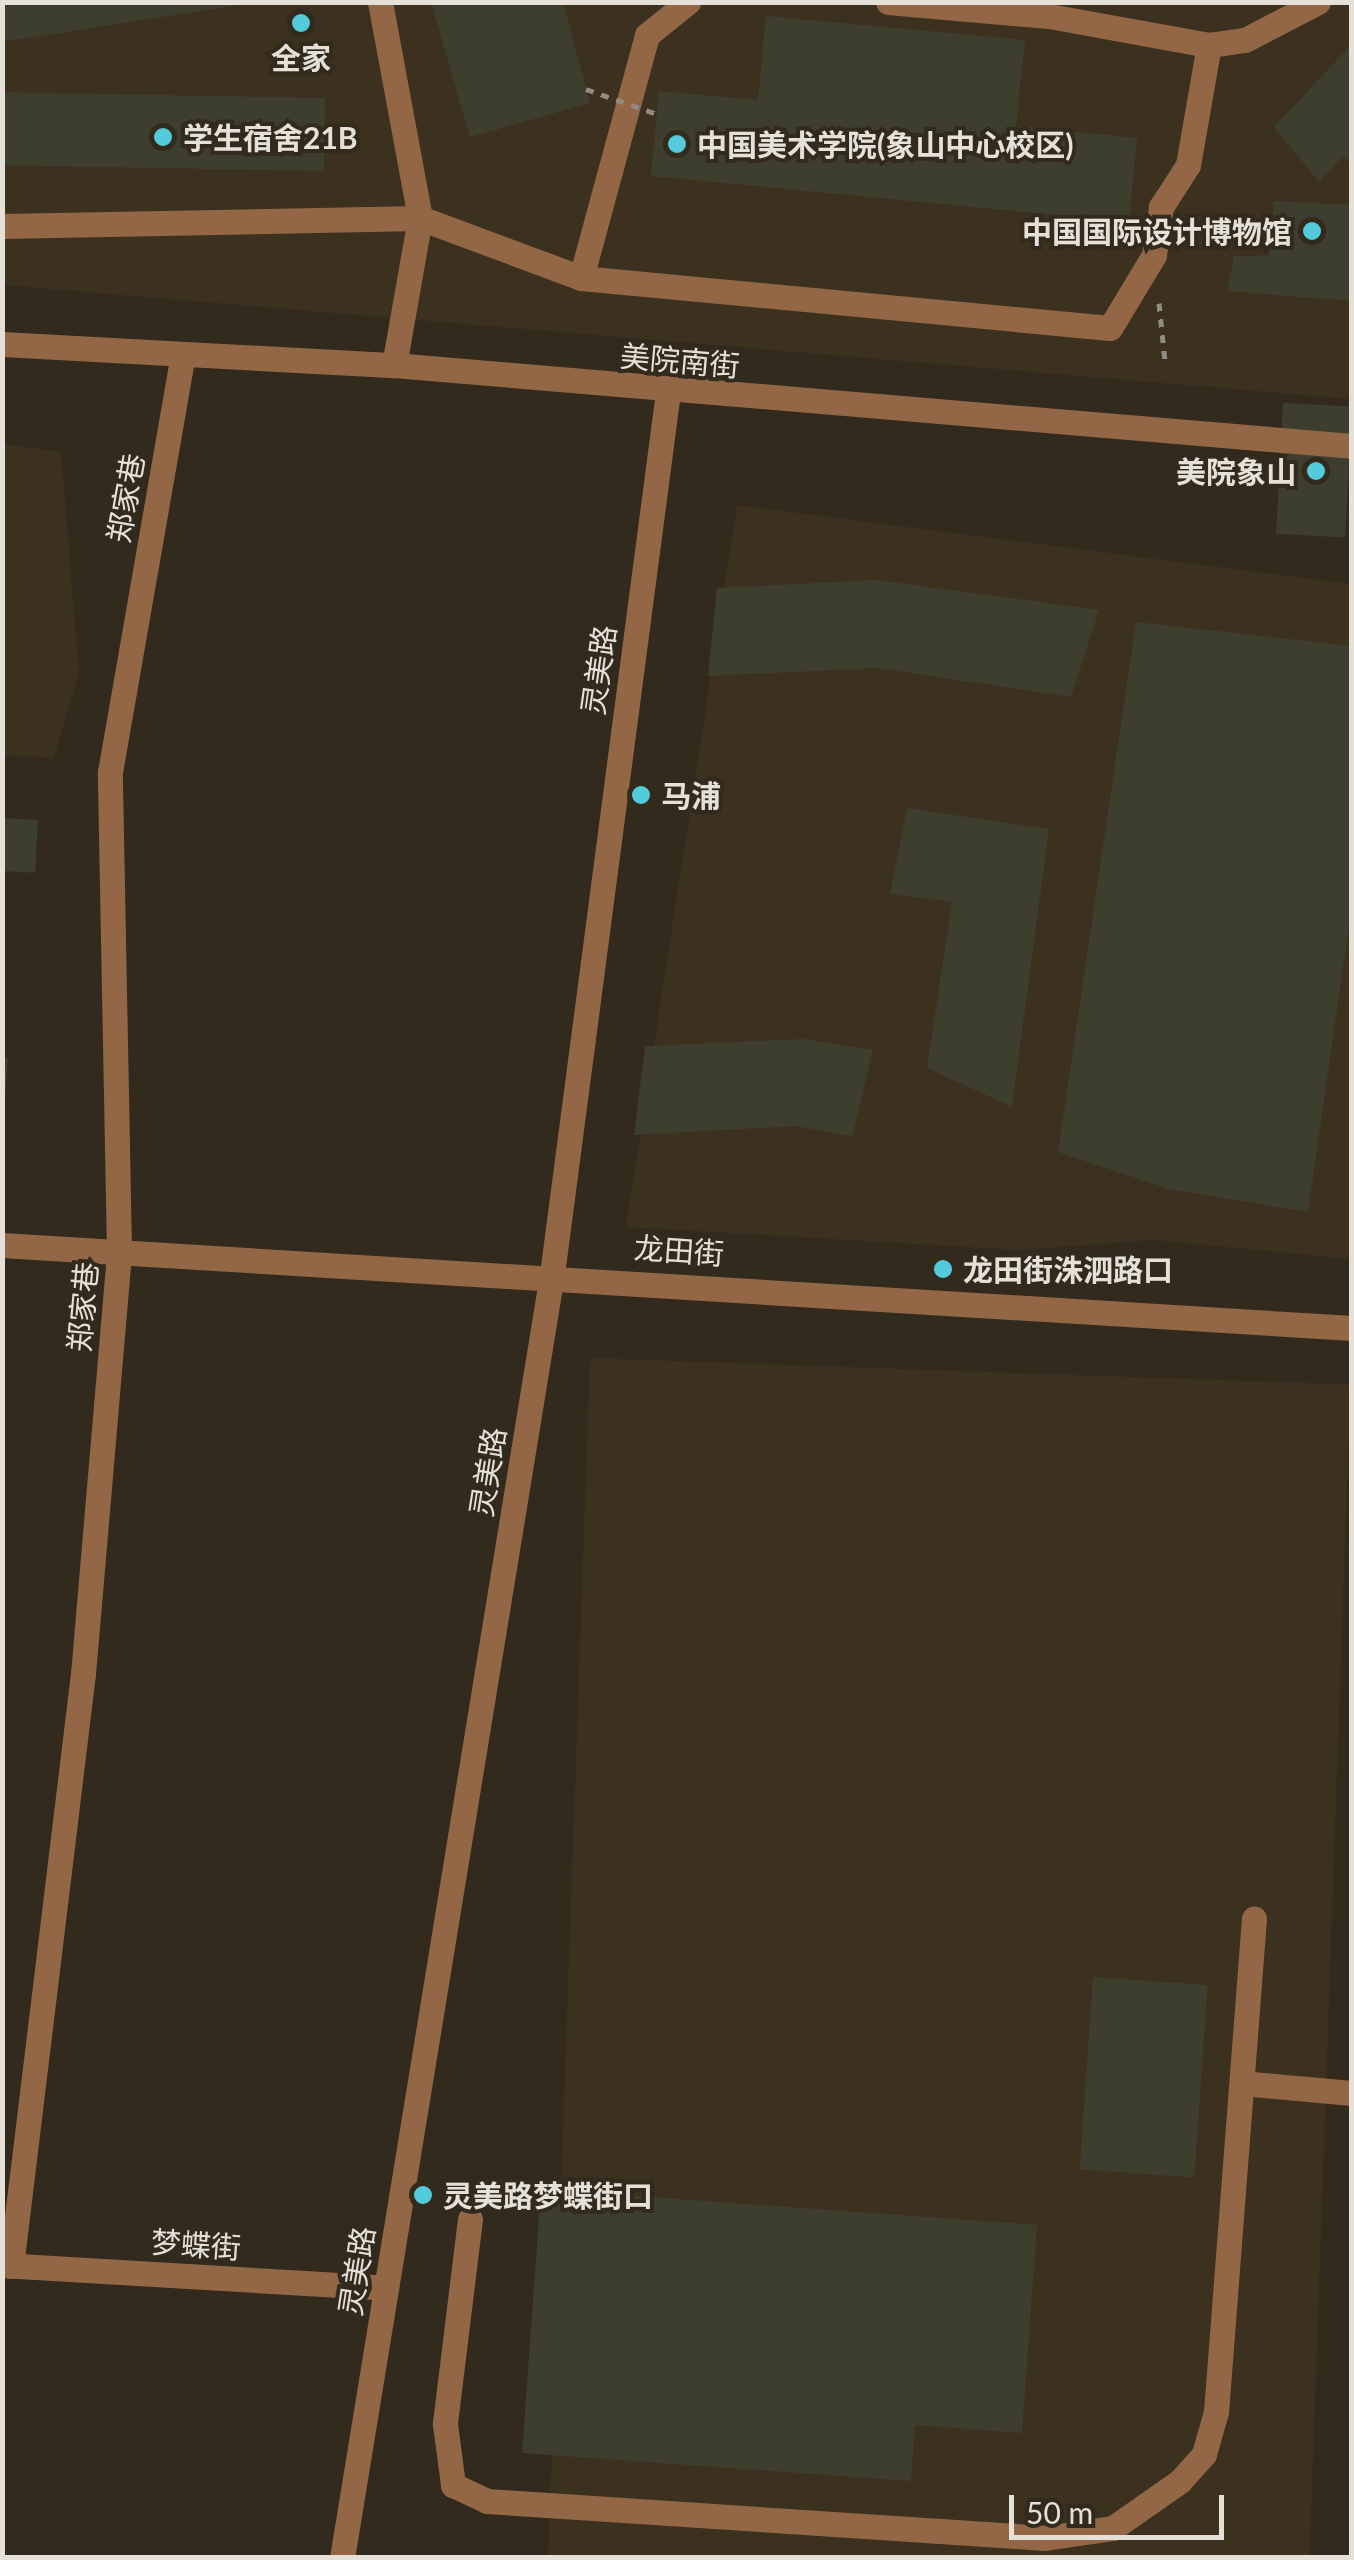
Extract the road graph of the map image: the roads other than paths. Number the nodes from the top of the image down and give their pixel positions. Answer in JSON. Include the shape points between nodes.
{"nodes":[{"id":1,"x":380,"y":2,"type":"edge"},
{"id":2,"x":688,"y":2,"type":"edge"},
{"id":3,"x":888,"y":2,"type":"edge"},
{"id":4,"x":1318,"y":2,"type":"edge"},
{"id":5,"x":1210,"y":45,"type":"junction"},
{"id":6,"x":420,"y":218,"type":"junction"},
{"id":7,"x":2,"y":226,"type":"edge"},
{"id":8,"x":580,"y":278,"type":"junction"},
{"id":9,"x":2,"y":344,"type":"edge"},
{"id":10,"x":183,"y":354,"type":"junction"},
{"id":11,"x":394,"y":365,"type":"junction"},
{"id":12,"x":668,"y":392,"type":"junction"},
{"id":13,"x":1352,"y":446,"type":"edge"},
{"id":14,"x":2,"y":1245,"type":"edge"},
{"id":15,"x":119,"y":1251,"type":"junction"},
{"id":16,"x":552,"y":1274,"type":"junction"},
{"id":17,"x":1352,"y":1328,"type":"edge"},
{"id":18,"x":1254,"y":1918,"type":"dead end"},
{"id":19,"x":1242,"y":2083,"type":"junction"},
{"id":20,"x":1352,"y":2093,"type":"edge"},
{"id":21,"x":470,"y":2218,"type":"dead end"},
{"id":22,"x":7,"y":2265,"type":"edge"},
{"id":23,"x":386,"y":2288,"type":"junction"},
{"id":24,"x":342,"y":2558,"type":"edge"}],
"edges":[{"from":1,"to":6,"type":"street"},
{"from":2,"to":8,"type":"street","via":[[647,35]]},
{"from":3,"to":5,"type":"street","via":[[1049,16]]},
{"from":4,"to":5,"type":"street","via":[[1245,40]]},
{"from":5,"to":8,"type":"street","via":[[1188,166],[1161,206],[1154,255],[1110,328]]},
{"from":6,"to":7,"type":"street"},
{"from":6,"to":8,"type":"street"},
{"from":6,"to":11,"type":"street"},
{"from":9,"to":10,"type":"street","name":"美院南街"},
{"from":10,"to":11,"type":"street","name":"美院南街"},
{"from":10,"to":15,"type":"street","name":"郑家巷","via":[[110,772]]},
{"from":11,"to":12,"type":"street","name":"美院南街"},
{"from":12,"to":13,"type":"street","name":"美院南街"},
{"from":12,"to":16,"type":"street","name":"灵美路"},
{"from":14,"to":15,"type":"street","name":"龙田街"},
{"from":15,"to":16,"type":"street","name":"龙田街"},
{"from":15,"to":22,"type":"street","name":"郑家巷","via":[[83,1674]]},
{"from":16,"to":17,"type":"street","name":"龙田街"},
{"from":16,"to":23,"type":"street","name":"灵美路"},
{"from":18,"to":19,"type":"street"},
{"from":19,"to":20,"type":"street"},
{"from":19,"to":21,"type":"street","via":[[1216,2412],[1204,2454],[1150,2508],[1081,2538],[486,2500],[453,2485],[446,2424]]},
{"from":22,"to":23,"type":"street","name":"梦蝶街"},
{"from":23,"to":24,"type":"street","name":"灵美路"}]}
